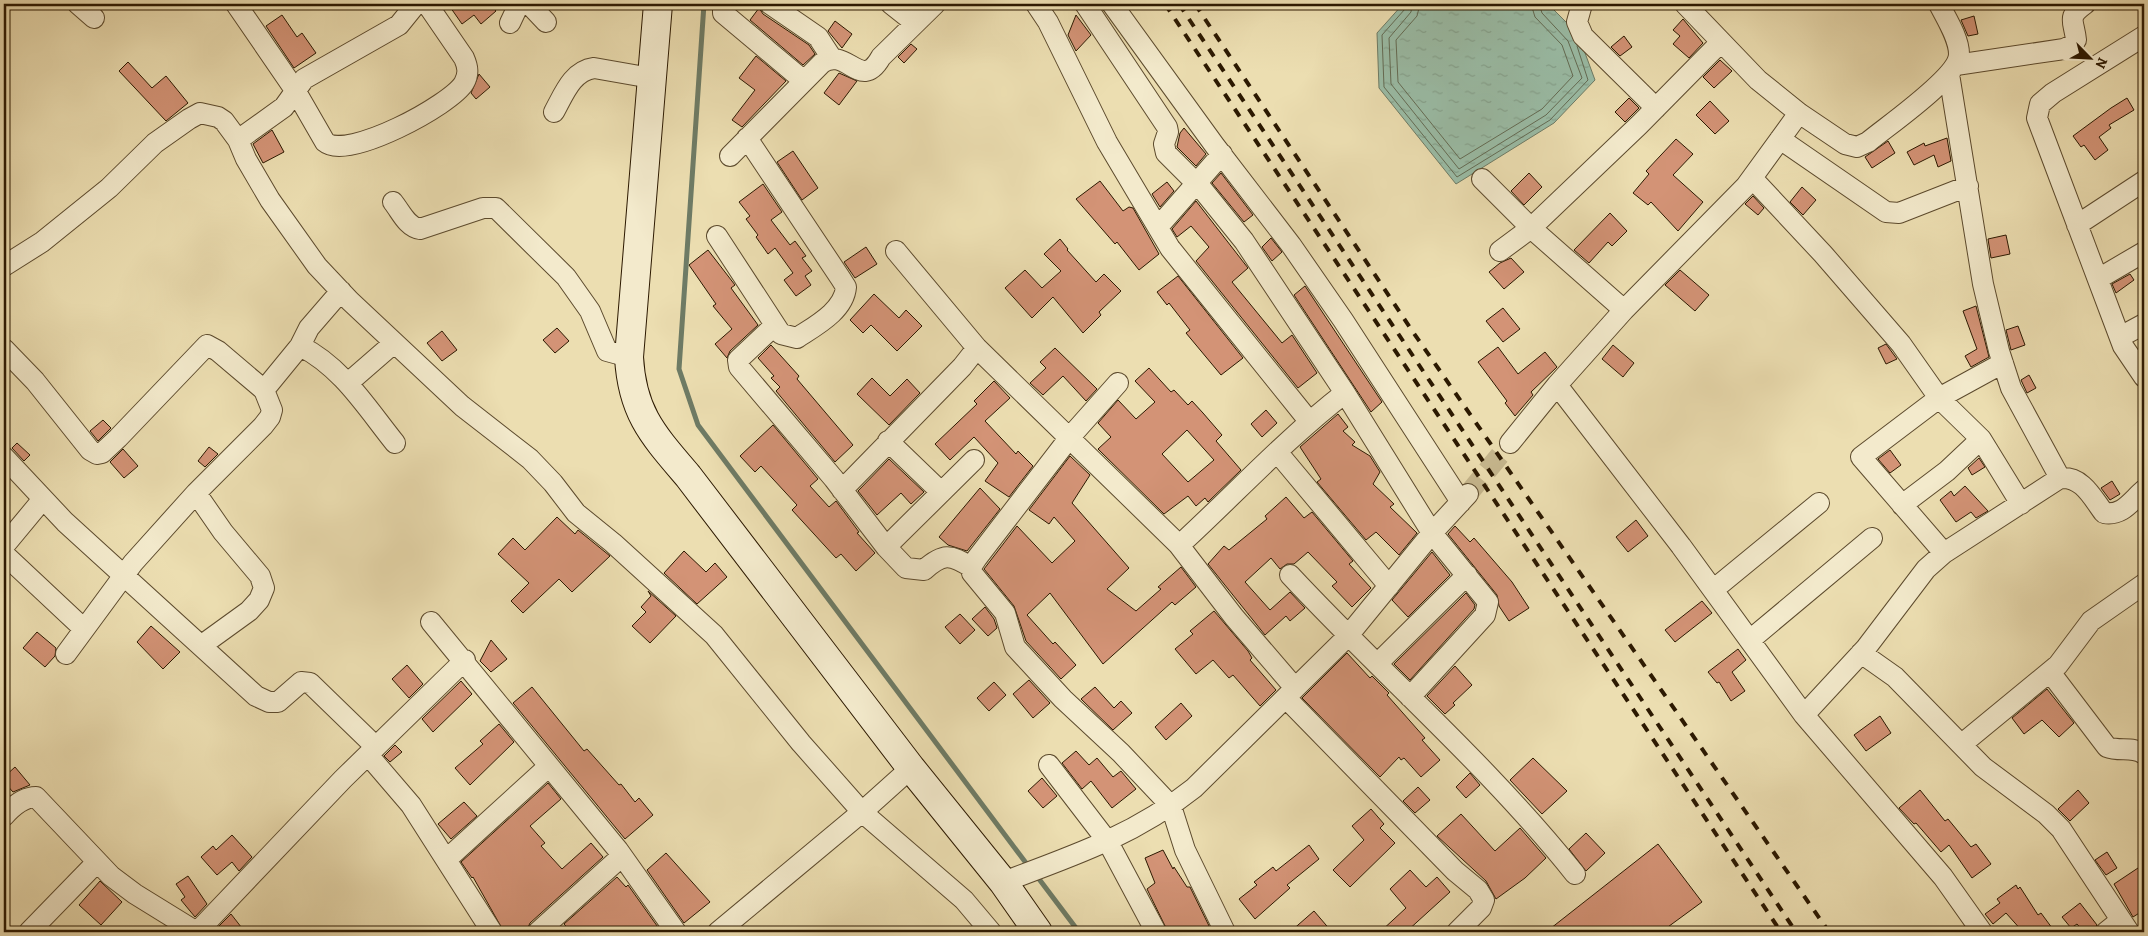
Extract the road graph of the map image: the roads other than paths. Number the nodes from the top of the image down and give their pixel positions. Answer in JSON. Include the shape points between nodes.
{"nodes":[{"id":1,"x":78,"y":4,"type":"edge"},
{"id":2,"x":236,"y":4,"type":"edge"},
{"id":3,"x":416,"y":4,"type":"edge"},
{"id":4,"x":427,"y":4,"type":"edge"},
{"id":5,"x":520,"y":4,"type":"edge"},
{"id":6,"x":530,"y":4,"type":"edge"},
{"id":7,"x":658,"y":4,"type":"edge"},
{"id":8,"x":723,"y":4,"type":"edge"},
{"id":9,"x":770,"y":4,"type":"edge"},
{"id":10,"x":891,"y":4,"type":"edge"},
{"id":11,"x":934,"y":4,"type":"edge"},
{"id":12,"x":1085,"y":4,"type":"edge"},
{"id":13,"x":1112,"y":4,"type":"edge"},
{"id":14,"x":1582,"y":4,"type":"edge"},
{"id":15,"x":1685,"y":4,"type":"edge"},
{"id":16,"x":1939,"y":4,"type":"edge"},
{"id":17,"x":2085,"y":4,"type":"edge"},
{"id":18,"x":1045,"y":7,"type":"edge"},
{"id":19,"x":94,"y":18,"type":"dead end"},
{"id":20,"x":510,"y":22,"type":"dead end"},
{"id":21,"x":546,"y":22,"type":"dead end"},
{"id":22,"x":915,"y":23,"type":"junction"},
{"id":23,"x":2144,"y":36,"type":"edge"},
{"id":24,"x":1721,"y":42,"type":"junction"},
{"id":25,"x":831,"y":57,"type":"junction"},
{"id":26,"x":1952,"y":70,"type":"junction"},
{"id":27,"x":651,"y":78,"type":"junction"},
{"id":28,"x":804,"y":81,"type":"junction"},
{"id":29,"x":295,"y":90,"type":"junction"},
{"id":30,"x":1656,"y":108,"type":"junction"},
{"id":31,"x":554,"y":112,"type":"dead end"},
{"id":32,"x":1799,"y":113,"type":"junction"},
{"id":33,"x":747,"y":138,"type":"junction"},
{"id":34,"x":1780,"y":139,"type":"junction"},
{"id":35,"x":238,"y":140,"type":"junction"},
{"id":36,"x":1222,"y":154,"type":"junction"},
{"id":37,"x":730,"y":156,"type":"dead end"},
{"id":38,"x":1752,"y":178,"type":"junction"},
{"id":39,"x":1482,"y":179,"type":"dead end"},
{"id":40,"x":2144,"y":181,"type":"edge"},
{"id":41,"x":1197,"y":183,"type":"junction"},
{"id":42,"x":1968,"y":186,"type":"junction"},
{"id":43,"x":393,"y":202,"type":"dead end"},
{"id":44,"x":2077,"y":225,"type":"junction"},
{"id":45,"x":1158,"y":227,"type":"junction"},
{"id":46,"x":1532,"y":228,"type":"junction"},
{"id":47,"x":717,"y":236,"type":"dead end"},
{"id":48,"x":896,"y":251,"type":"dead end"},
{"id":49,"x":1500,"y":251,"type":"dead end"},
{"id":50,"x":2144,"y":252,"type":"edge"},
{"id":51,"x":4,"y":266,"type":"edge"},
{"id":52,"x":2098,"y":279,"type":"junction"},
{"id":53,"x":341,"y":291,"type":"junction"},
{"id":54,"x":1624,"y":310,"type":"junction"},
{"id":55,"x":2144,"y":324,"type":"edge"},
{"id":56,"x":775,"y":325,"type":"junction"},
{"id":57,"x":2120,"y":337,"type":"junction"},
{"id":58,"x":394,"y":344,"type":"junction"},
{"id":59,"x":300,"y":346,"type":"junction"},
{"id":60,"x":977,"y":348,"type":"junction"},
{"id":61,"x":4,"y":349,"type":"edge"},
{"id":62,"x":629,"y":357,"type":"junction"},
{"id":63,"x":2003,"y":363,"type":"junction"},
{"id":64,"x":2144,"y":377,"type":"edge"},
{"id":65,"x":348,"y":383,"type":"junction"},
{"id":66,"x":1118,"y":383,"type":"dead end"},
{"id":67,"x":1557,"y":385,"type":"junction"},
{"id":68,"x":264,"y":390,"type":"junction"},
{"id":69,"x":1345,"y":393,"type":"junction"},
{"id":70,"x":1938,"y":398,"type":"junction"},
{"id":71,"x":1309,"y":421,"type":"junction"},
{"id":72,"x":1070,"y":437,"type":"junction"},
{"id":73,"x":1981,"y":439,"type":"junction"},
{"id":74,"x":888,"y":441,"type":"junction"},
{"id":75,"x":395,"y":443,"type":"dead end"},
{"id":76,"x":1510,"y":443,"type":"tunnel mouth"},
{"id":77,"x":1278,"y":453,"type":"junction"},
{"id":78,"x":4,"y":457,"type":"edge"},
{"id":79,"x":974,"y":460,"type":"dead end"},
{"id":80,"x":2060,"y":478,"type":"junction"},
{"id":81,"x":842,"y":490,"type":"junction"},
{"id":82,"x":2144,"y":490,"type":"edge"},
{"id":83,"x":941,"y":492,"type":"junction"},
{"id":84,"x":196,"y":493,"type":"junction"},
{"id":85,"x":43,"y":499,"type":"junction"},
{"id":86,"x":1819,"y":503,"type":"dead end"},
{"id":87,"x":2021,"y":504,"type":"junction"},
{"id":88,"x":1902,"y":505,"type":"junction"},
{"id":89,"x":1432,"y":533,"type":"junction"},
{"id":90,"x":1872,"y":538,"type":"dead end"},
{"id":91,"x":1178,"y":544,"type":"junction"},
{"id":92,"x":4,"y":546,"type":"edge"},
{"id":93,"x":886,"y":546,"type":"junction"},
{"id":94,"x":1944,"y":553,"type":"junction"},
{"id":95,"x":4,"y":554,"type":"edge"},
{"id":96,"x":971,"y":567,"type":"junction"},
{"id":97,"x":124,"y":575,"type":"junction"},
{"id":98,"x":1290,"y":575,"type":"dead end"},
{"id":99,"x":1467,"y":575,"type":"junction"},
{"id":100,"x":1389,"y":586,"type":"junction"},
{"id":101,"x":1713,"y":590,"type":"junction"},
{"id":102,"x":2141,"y":593,"type":"edge"},
{"id":103,"x":431,"y":622,"type":"dead end"},
{"id":104,"x":84,"y":629,"type":"junction"},
{"id":105,"x":1347,"y":637,"type":"junction"},
{"id":106,"x":1750,"y":640,"type":"junction"},
{"id":107,"x":202,"y":645,"type":"junction"},
{"id":108,"x":1861,"y":653,"type":"junction"},
{"id":109,"x":66,"y":654,"type":"dead end"},
{"id":110,"x":464,"y":660,"type":"junction"},
{"id":111,"x":1377,"y":664,"type":"junction"},
{"id":112,"x":2050,"y":672,"type":"junction"},
{"id":113,"x":1291,"y":693,"type":"junction"},
{"id":114,"x":1410,"y":697,"type":"junction"},
{"id":115,"x":1804,"y":715,"type":"junction"},
{"id":116,"x":1962,"y":744,"type":"junction"},
{"id":117,"x":373,"y":752,"type":"junction"},
{"id":118,"x":2144,"y":754,"type":"edge"},
{"id":119,"x":1048,"y":765,"type":"dead end"},
{"id":120,"x":549,"y":766,"type":"junction"},
{"id":121,"x":911,"y":768,"type":"junction"},
{"id":122,"x":1171,"y":806,"type":"junction"},
{"id":123,"x":862,"y":812,"type":"junction"},
{"id":124,"x":4,"y":816,"type":"edge"},
{"id":125,"x":1108,"y":842,"type":"junction"},
{"id":126,"x":622,"y":856,"type":"junction"},
{"id":127,"x":447,"y":859,"type":"junction"},
{"id":128,"x":97,"y":862,"type":"junction"},
{"id":129,"x":1575,"y":874,"type":"dead end"},
{"id":130,"x":1003,"y":882,"type":"junction"},
{"id":131,"x":2119,"y":928,"type":"edge"},
{"id":132,"x":29,"y":932,"type":"edge"},
{"id":133,"x":195,"y":932,"type":"edge"},
{"id":134,"x":492,"y":932,"type":"edge"},
{"id":135,"x":538,"y":932,"type":"edge"},
{"id":136,"x":676,"y":932,"type":"edge"},
{"id":137,"x":718,"y":932,"type":"edge"},
{"id":138,"x":991,"y":932,"type":"edge"},
{"id":139,"x":1038,"y":932,"type":"edge"},
{"id":140,"x":1156,"y":932,"type":"edge"},
{"id":141,"x":1226,"y":932,"type":"edge"},
{"id":142,"x":1456,"y":932,"type":"edge"},
{"id":143,"x":1982,"y":932,"type":"edge"}],
"edges":[{"from":1,"to":19,"type":"street"},
{"from":2,"to":29,"type":"street"},
{"from":3,"to":29,"type":"street","via":[[399,25],[304,79]]},
{"from":4,"to":29,"type":"street","via":[[468,66],[463,85],[431,109],[374,140],[330,146]]},
{"from":5,"to":20,"type":"street"},
{"from":6,"to":21,"type":"street"},
{"from":7,"to":27,"type":"street"},
{"from":8,"to":28,"type":"street","via":[[723,13]]},
{"from":9,"to":25,"type":"street","via":[[818,37]]},
{"from":10,"to":22,"type":"street"},
{"from":11,"to":22,"type":"street"},
{"from":12,"to":41,"type":"street","via":[[1167,127],[1166,152]]},
{"from":13,"to":36,"type":"street"},
{"from":14,"to":30,"type":"street","via":[[1577,22],[1583,36]]},
{"from":15,"to":24,"type":"street"},
{"from":16,"to":26,"type":"street","via":[[1957,45],[1959,56]]},
{"from":17,"to":26,"type":"street","via":[[2073,15],[2076,40],[2072,46]]},
{"from":18,"to":45,"type":"street","via":[[1107,142]]},
{"from":22,"to":25,"type":"street","via":[[876,66],[866,71]]},
{"from":23,"to":44,"type":"street","via":[[2040,104],[2037,118]]},
{"from":24,"to":30,"type":"street"},
{"from":24,"to":32,"type":"street","via":[[1758,80]]},
{"from":25,"to":28,"type":"street"},
{"from":26,"to":32,"type":"street","via":[[1858,147],[1845,144]]},
{"from":26,"to":42,"type":"street"},
{"from":27,"to":31,"type":"street","via":[[585,69],[572,79]]},
{"from":27,"to":62,"type":"street"},
{"from":28,"to":33,"type":"street"},
{"from":29,"to":35,"type":"street","via":[[284,107]]},
{"from":30,"to":46,"type":"street"},
{"from":32,"to":34,"type":"street"},
{"from":33,"to":37,"type":"street"},
{"from":33,"to":56,"type":"street","via":[[846,287],[842,300],[823,321],[797,338],[782,334]]},
{"from":34,"to":38,"type":"street"},
{"from":34,"to":42,"type":"street","via":[[1886,212],[1899,213]]},
{"from":35,"to":51,"type":"street","via":[[218,117],[200,113],[155,142],[109,188],[42,242]]},
{"from":35,"to":53,"type":"street","via":[[270,200],[317,266]]},
{"from":36,"to":41,"type":"street"},
{"from":36,"to":89,"type":"street","via":[[1291,245],[1464,498]]},
{"from":38,"to":54,"type":"street"},
{"from":38,"to":70,"type":"street","via":[[1901,344]]},
{"from":39,"to":46,"type":"street"},
{"from":40,"to":44,"type":"street"},
{"from":41,"to":45,"type":"street"},
{"from":41,"to":69,"type":"street","via":[[1244,240]]},
{"from":42,"to":63,"type":"street","via":[[1982,284]]},
{"from":43,"to":62,"type":"street","via":[[408,223],[420,229],[483,208],[496,208],[566,277],[590,311],[607,351]]},
{"from":44,"to":52,"type":"street"},
{"from":45,"to":71,"type":"street","via":[[1190,274]]},
{"from":46,"to":49,"type":"street"},
{"from":46,"to":54,"type":"street"},
{"from":47,"to":56,"type":"street"},
{"from":48,"to":60,"type":"street"},
{"from":50,"to":52,"type":"street"},
{"from":52,"to":57,"type":"street"},
{"from":53,"to":58,"type":"street"},
{"from":53,"to":59,"type":"street","via":[[309,328]]},
{"from":54,"to":67,"type":"street"},
{"from":55,"to":57,"type":"street"},
{"from":56,"to":81,"type":"street","via":[[745,351],[738,360],[739,368]]},
{"from":57,"to":64,"type":"street"},
{"from":58,"to":65,"type":"street"},
{"from":58,"to":123,"type":"street","via":[[432,375],[462,406],[530,459],[576,513],[714,635],[801,743]]},
{"from":59,"to":65,"type":"street","via":[[316,354]]},
{"from":59,"to":68,"type":"street"},
{"from":60,"to":72,"type":"street"},
{"from":60,"to":74,"type":"street"},
{"from":61,"to":68,"type":"street","via":[[35,381],[90,450],[97,454],[118,438],[207,346],[218,351]]},
{"from":62,"to":121,"type":"street","via":[[630,381],[646,425]]},
{"from":63,"to":70,"type":"street"},
{"from":63,"to":80,"type":"street","via":[[2011,388]]},
{"from":65,"to":75,"type":"street"},
{"from":66,"to":72,"type":"street"},
{"from":67,"to":76,"type":"street"},
{"from":67,"to":101,"type":"street"},
{"from":68,"to":84,"type":"street","via":[[270,404],[270,417]]},
{"from":69,"to":71,"type":"street"},
{"from":69,"to":89,"type":"street"},
{"from":70,"to":73,"type":"street"},
{"from":70,"to":88,"type":"street","via":[[1861,457]]},
{"from":71,"to":77,"type":"street"},
{"from":72,"to":91,"type":"street"},
{"from":72,"to":96,"type":"street"},
{"from":73,"to":87,"type":"street"},
{"from":73,"to":88,"type":"street","via":[[1947,471]]},
{"from":74,"to":81,"type":"street"},
{"from":74,"to":83,"type":"street"},
{"from":77,"to":91,"type":"street"},
{"from":77,"to":100,"type":"street"},
{"from":78,"to":85,"type":"street"},
{"from":79,"to":83,"type":"street"},
{"from":80,"to":82,"type":"street","via":[[2078,481],[2104,513],[2119,512]]},
{"from":80,"to":87,"type":"street"},
{"from":81,"to":93,"type":"street"},
{"from":83,"to":93,"type":"street"},
{"from":84,"to":97,"type":"street"},
{"from":84,"to":107,"type":"street","via":[[260,576],[264,588],[249,611]]},
{"from":85,"to":92,"type":"street"},
{"from":85,"to":97,"type":"street"},
{"from":86,"to":101,"type":"street"},
{"from":87,"to":94,"type":"street"},
{"from":88,"to":94,"type":"street"},
{"from":89,"to":99,"type":"street"},
{"from":89,"to":100,"type":"street"},
{"from":90,"to":106,"type":"street"},
{"from":91,"to":113,"type":"street"},
{"from":93,"to":96,"type":"street","via":[[906,568],[924,570],[946,556]]},
{"from":94,"to":108,"type":"street","via":[[1926,569]]},
{"from":95,"to":104,"type":"street"},
{"from":96,"to":122,"type":"street","via":[[974,577],[1005,613],[1016,647],[1063,699],[1121,752]]},
{"from":97,"to":104,"type":"street"},
{"from":97,"to":107,"type":"street"},
{"from":98,"to":105,"type":"street"},
{"from":99,"to":111,"type":"street"},
{"from":99,"to":114,"type":"street","via":[[1488,602],[1485,615]]},
{"from":100,"to":105,"type":"street"},
{"from":101,"to":106,"type":"street"},
{"from":102,"to":112,"type":"street","via":[[2091,621]]},
{"from":103,"to":110,"type":"street"},
{"from":104,"to":109,"type":"street"},
{"from":105,"to":111,"type":"street"},
{"from":105,"to":113,"type":"street"},
{"from":106,"to":115,"type":"street"},
{"from":107,"to":117,"type":"street","via":[[256,696],[269,702],[278,702],[301,682],[310,683]]},
{"from":108,"to":115,"type":"street"},
{"from":108,"to":116,"type":"street","via":[[1895,677]]},
{"from":110,"to":117,"type":"street"},
{"from":110,"to":120,"type":"street"},
{"from":111,"to":114,"type":"street"},
{"from":112,"to":116,"type":"street"},
{"from":112,"to":118,"type":"street","via":[[2107,747],[2116,751],[2136,749]]},
{"from":113,"to":122,"type":"street","via":[[1194,788]]},
{"from":113,"to":142,"type":"street","via":[[1455,871],[1478,890],[1484,900],[1481,908]]},
{"from":114,"to":129,"type":"street","via":[[1450,734],[1545,836]]},
{"from":115,"to":143,"type":"street","via":[[1943,877]]},
{"from":116,"to":131,"type":"street","via":[[1983,767],[2061,829]]},
{"from":117,"to":127,"type":"street"},
{"from":117,"to":133,"type":"street"},
{"from":119,"to":125,"type":"street"},
{"from":120,"to":126,"type":"street"},
{"from":120,"to":127,"type":"street"},
{"from":121,"to":123,"type":"street"},
{"from":121,"to":130,"type":"street"},
{"from":122,"to":125,"type":"street"},
{"from":122,"to":141,"type":"street","via":[[1185,850]]},
{"from":123,"to":137,"type":"street"},
{"from":123,"to":138,"type":"street","via":[[964,900]]},
{"from":124,"to":128,"type":"street","via":[[17,804],[36,797]]},
{"from":125,"to":130,"type":"street"},
{"from":125,"to":140,"type":"street"},
{"from":126,"to":135,"type":"street"},
{"from":126,"to":136,"type":"street"},
{"from":127,"to":134,"type":"street"},
{"from":128,"to":132,"type":"street"},
{"from":128,"to":133,"type":"street","via":[[136,894]]},
{"from":130,"to":139,"type":"street"}]}
